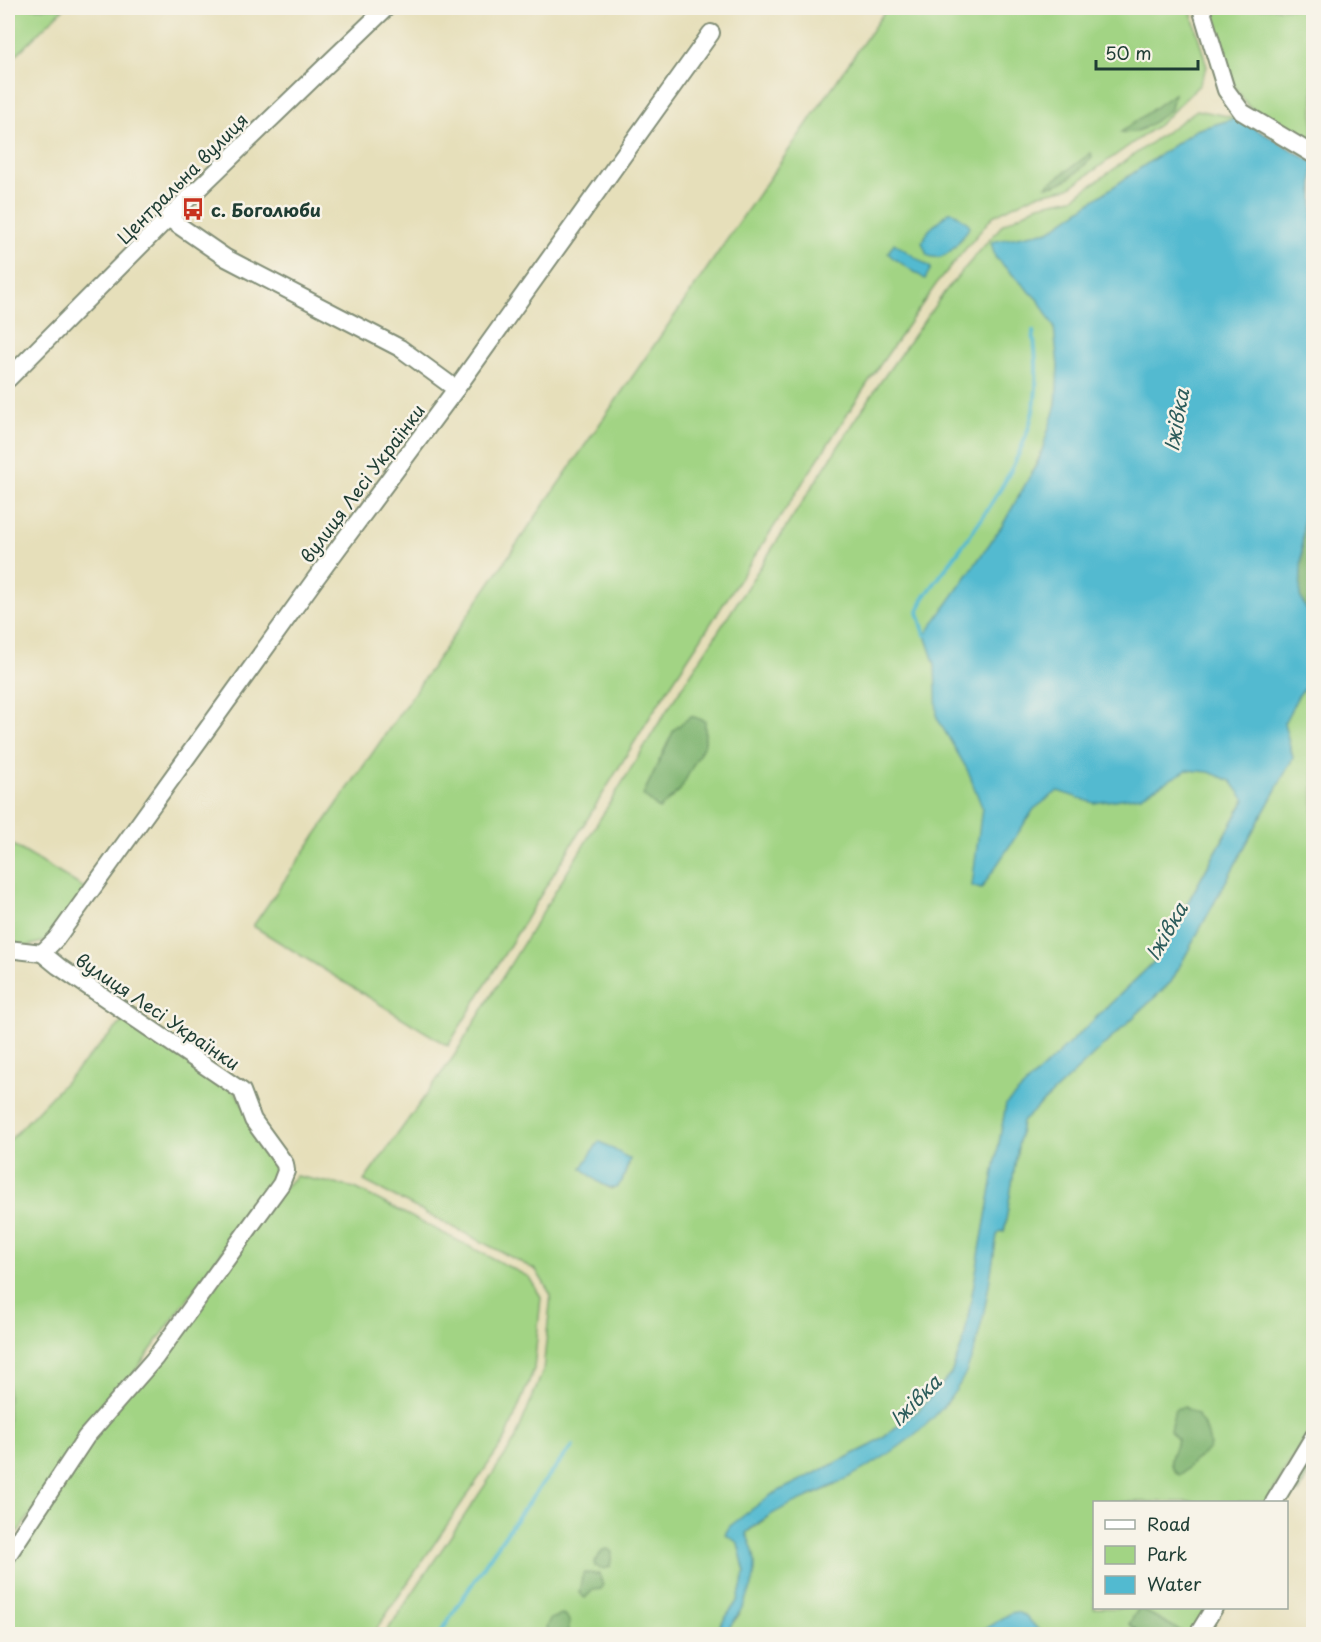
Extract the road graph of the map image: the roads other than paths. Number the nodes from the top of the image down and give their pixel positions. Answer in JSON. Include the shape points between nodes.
{"nodes":[{"id":1,"x":386,"y":8,"type":"edge"},
{"id":2,"x":1201,"y":8,"type":"edge"},
{"id":3,"x":711,"y":33,"type":"dead end"},
{"id":4,"x":1314,"y":155,"type":"edge"},
{"id":5,"x":168,"y":218,"type":"junction"},
{"id":6,"x":8,"y":379,"type":"edge"},
{"id":7,"x":456,"y":389,"type":"junction"},
{"id":8,"x":8,"y":949,"type":"edge"},
{"id":9,"x":42,"y":953,"type":"junction"},
{"id":10,"x":1314,"y":1436,"type":"edge"},
{"id":11,"x":1275,"y":1501,"type":"edge"},
{"id":12,"x":8,"y":1555,"type":"edge"},
{"id":13,"x":1213,"y":1609,"type":"edge"},
{"id":14,"x":1198,"y":1635,"type":"edge"}],
"edges":[{"from":1,"to":5,"type":"street","name":"Центральна вулиця"},
{"from":2,"to":4,"type":"street","via":[[1226,90],[1242,112]]},
{"from":3,"to":7,"type":"street","name":"вулиця Лесі Українки"},
{"from":5,"to":6,"type":"street","name":"Центральна вулиця"},
{"from":5,"to":7,"type":"street","via":[[226,258],[400,348]]},
{"from":7,"to":9,"type":"street","name":"вулиця Лесі Українки","via":[[93,889]]},
{"from":8,"to":9,"type":"street"},
{"from":9,"to":12,"type":"street","name":"вулиця Лесі Українки","via":[[242,1092],[253,1120],[286,1171],[281,1184],[155,1358],[86,1437]]},
{"from":10,"to":11,"type":"street"},
{"from":13,"to":14,"type":"street"}]}
